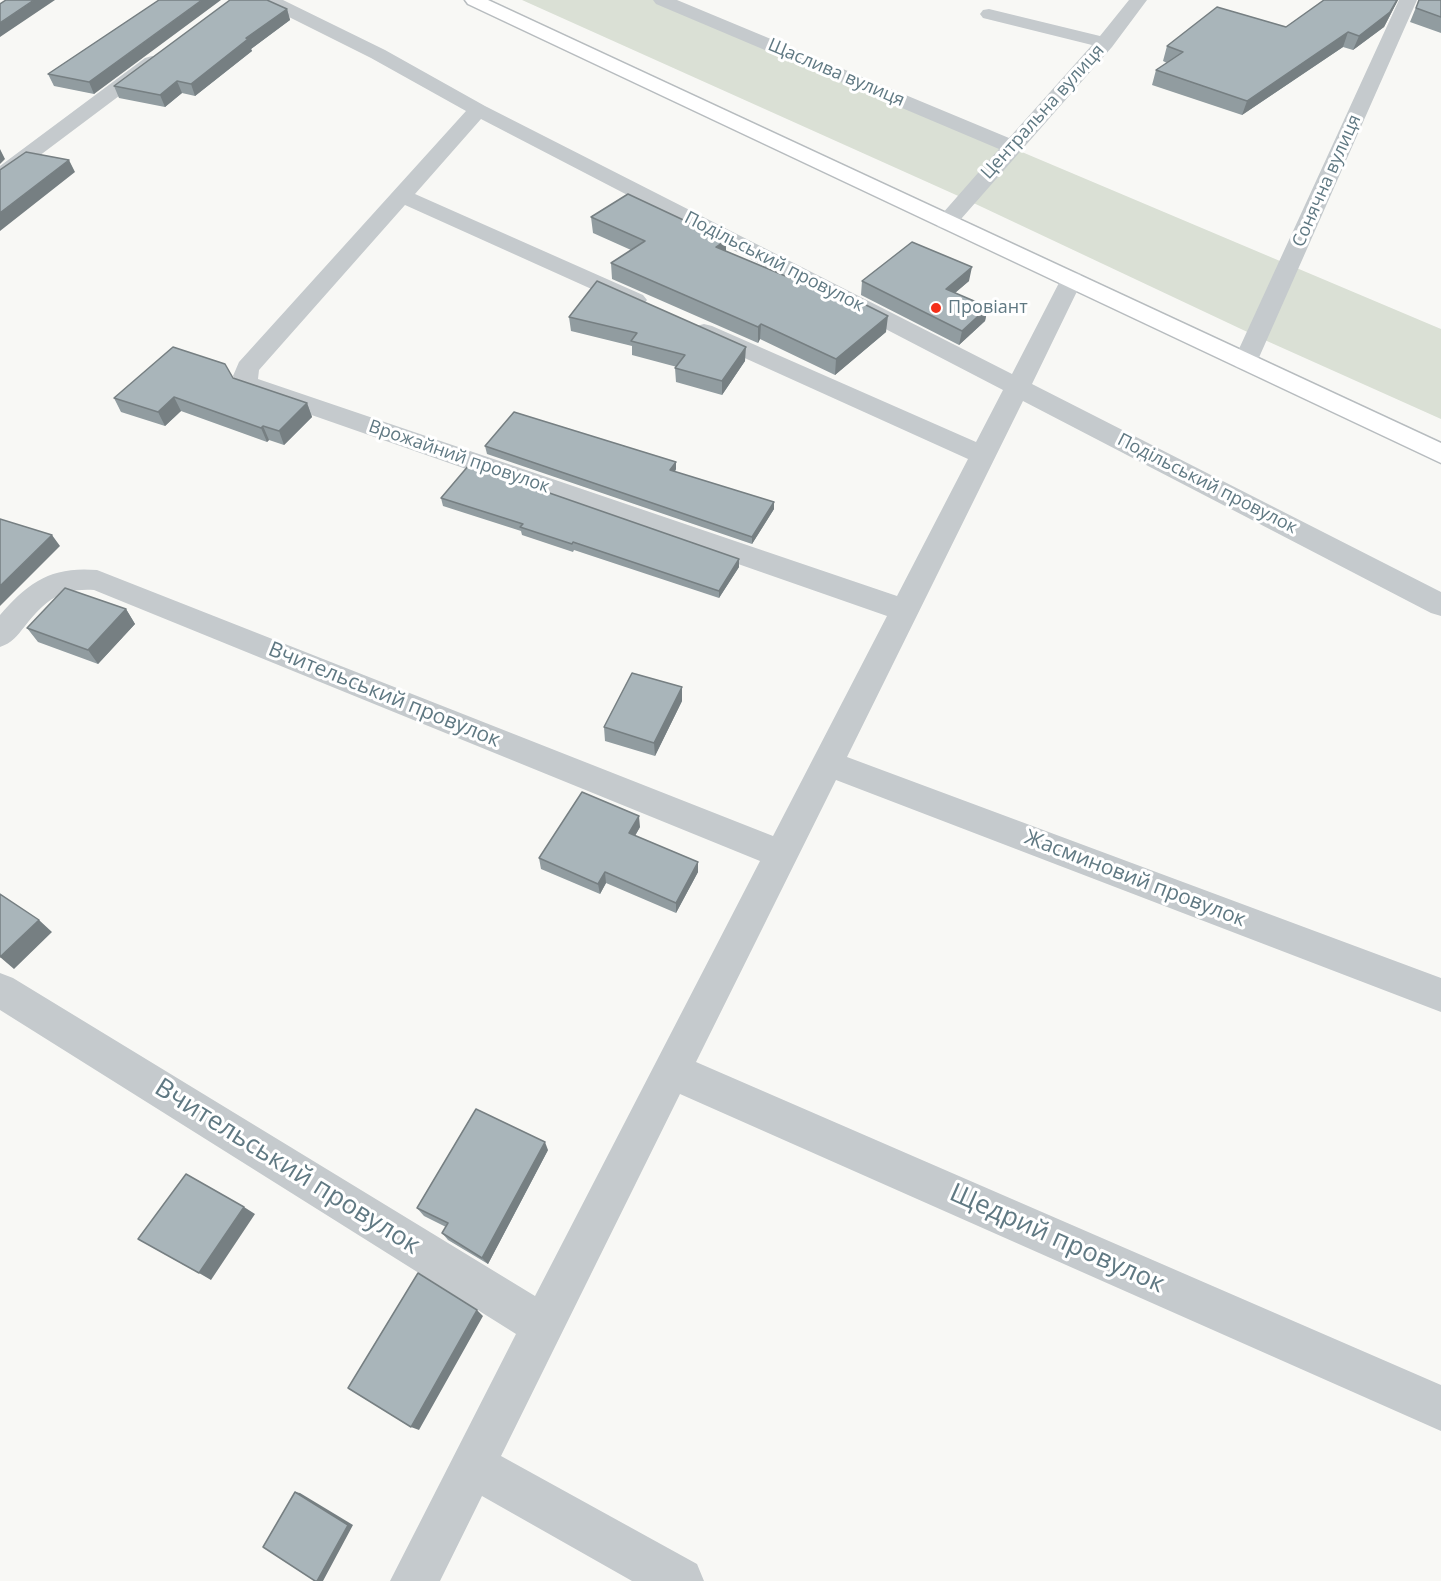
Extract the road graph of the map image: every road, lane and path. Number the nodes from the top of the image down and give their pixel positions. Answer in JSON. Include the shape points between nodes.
{"nodes":[{"id":1,"x":269,"y":0,"type":"edge"},
{"id":2,"x":474,"y":0,"type":"edge"},
{"id":3,"x":662,"y":0,"type":"edge"},
{"id":4,"x":1138,"y":0,"type":"edge"},
{"id":5,"x":1408,"y":0,"type":"edge"},
{"id":6,"x":989,"y":14,"type":"dead end"},
{"id":7,"x":1106,"y":43,"type":"junction"},
{"id":8,"x":171,"y":49,"type":"edge"},
{"id":9,"x":478,"y":110,"type":"junction"},
{"id":10,"x":1010,"y":146,"type":"junction"},
{"id":11,"x":0,"y":176,"type":"edge"},
{"id":12,"x":402,"y":196,"type":"junction"},
{"id":13,"x":946,"y":222,"type":"junction"},
{"id":14,"x":1072,"y":279,"type":"junction"},
{"id":15,"x":650,"y":307,"type":"edge"},
{"id":16,"x":683,"y":321,"type":"edge"},
{"id":17,"x":1245,"y":362,"type":"junction"},
{"id":18,"x":1019,"y":388,"type":"junction"},
{"id":19,"x":1441,"y":454,"type":"edge"},
{"id":20,"x":984,"y":456,"type":"junction"},
{"id":21,"x":1441,"y":605,"type":"edge"},
{"id":22,"x":906,"y":610,"type":"junction"},
{"id":23,"x":0,"y":636,"type":"edge"},
{"id":24,"x":828,"y":763,"type":"junction"},
{"id":25,"x":782,"y":855,"type":"junction"},
{"id":26,"x":0,"y":990,"type":"edge"},
{"id":27,"x":1441,"y":995,"type":"edge"},
{"id":28,"x":672,"y":1071,"type":"junction"},
{"id":29,"x":543,"y":1326,"type":"junction"},
{"id":30,"x":1441,"y":1408,"type":"edge"},
{"id":31,"x":473,"y":1466,"type":"junction"},
{"id":32,"x":414,"y":1581,"type":"edge"},
{"id":33,"x":680,"y":1581,"type":"edge"}],
"edges":[{"from":1,"to":9,"type":"street","name":"Подільський провулок"},
{"from":2,"to":13,"type":"highway"},
{"from":3,"to":10,"type":"street","name":"Щаслива вулиця"},
{"from":4,"to":7,"type":"street","name":"Центральна вулиця"},
{"from":5,"to":17,"type":"street","name":"Сонячна вулиця"},
{"from":6,"to":7,"type":"street"},
{"from":7,"to":10,"type":"street","name":"Центральна вулиця"},
{"from":8,"to":11,"type":"street"},
{"from":9,"to":12,"type":"street","name":"Врожайний провулок"},
{"from":9,"to":18,"type":"street","name":"Подільський провулок"},
{"from":10,"to":13,"type":"street","name":"Центральна вулиця"},
{"from":12,"to":15,"type":"street"},
{"from":12,"to":22,"type":"street","name":"Врожайний провулок","via":[[248,367],[244,373],[249,384]]},
{"from":13,"to":14,"type":"highway"},
{"from":14,"to":17,"type":"highway"},
{"from":14,"to":18,"type":"street"},
{"from":16,"to":20,"type":"street"},
{"from":17,"to":19,"type":"highway"},
{"from":18,"to":20,"type":"street"},
{"from":18,"to":21,"type":"street","name":"Подільський провулок"},
{"from":20,"to":22,"type":"street"},
{"from":22,"to":24,"type":"street"},
{"from":23,"to":25,"type":"street","name":"Вчительський провулок","via":[[41,590],[72,579],[97,580]]},
{"from":24,"to":25,"type":"street"},
{"from":24,"to":27,"type":"street","name":"Жасминовий провулок"},
{"from":25,"to":28,"type":"street"},
{"from":26,"to":29,"type":"street","name":"Вчительський провулок"},
{"from":28,"to":29,"type":"street"},
{"from":28,"to":30,"type":"street","name":"Щедрий провулок"},
{"from":29,"to":31,"type":"street"},
{"from":31,"to":32,"type":"street"},
{"from":31,"to":33,"type":"street"}]}
